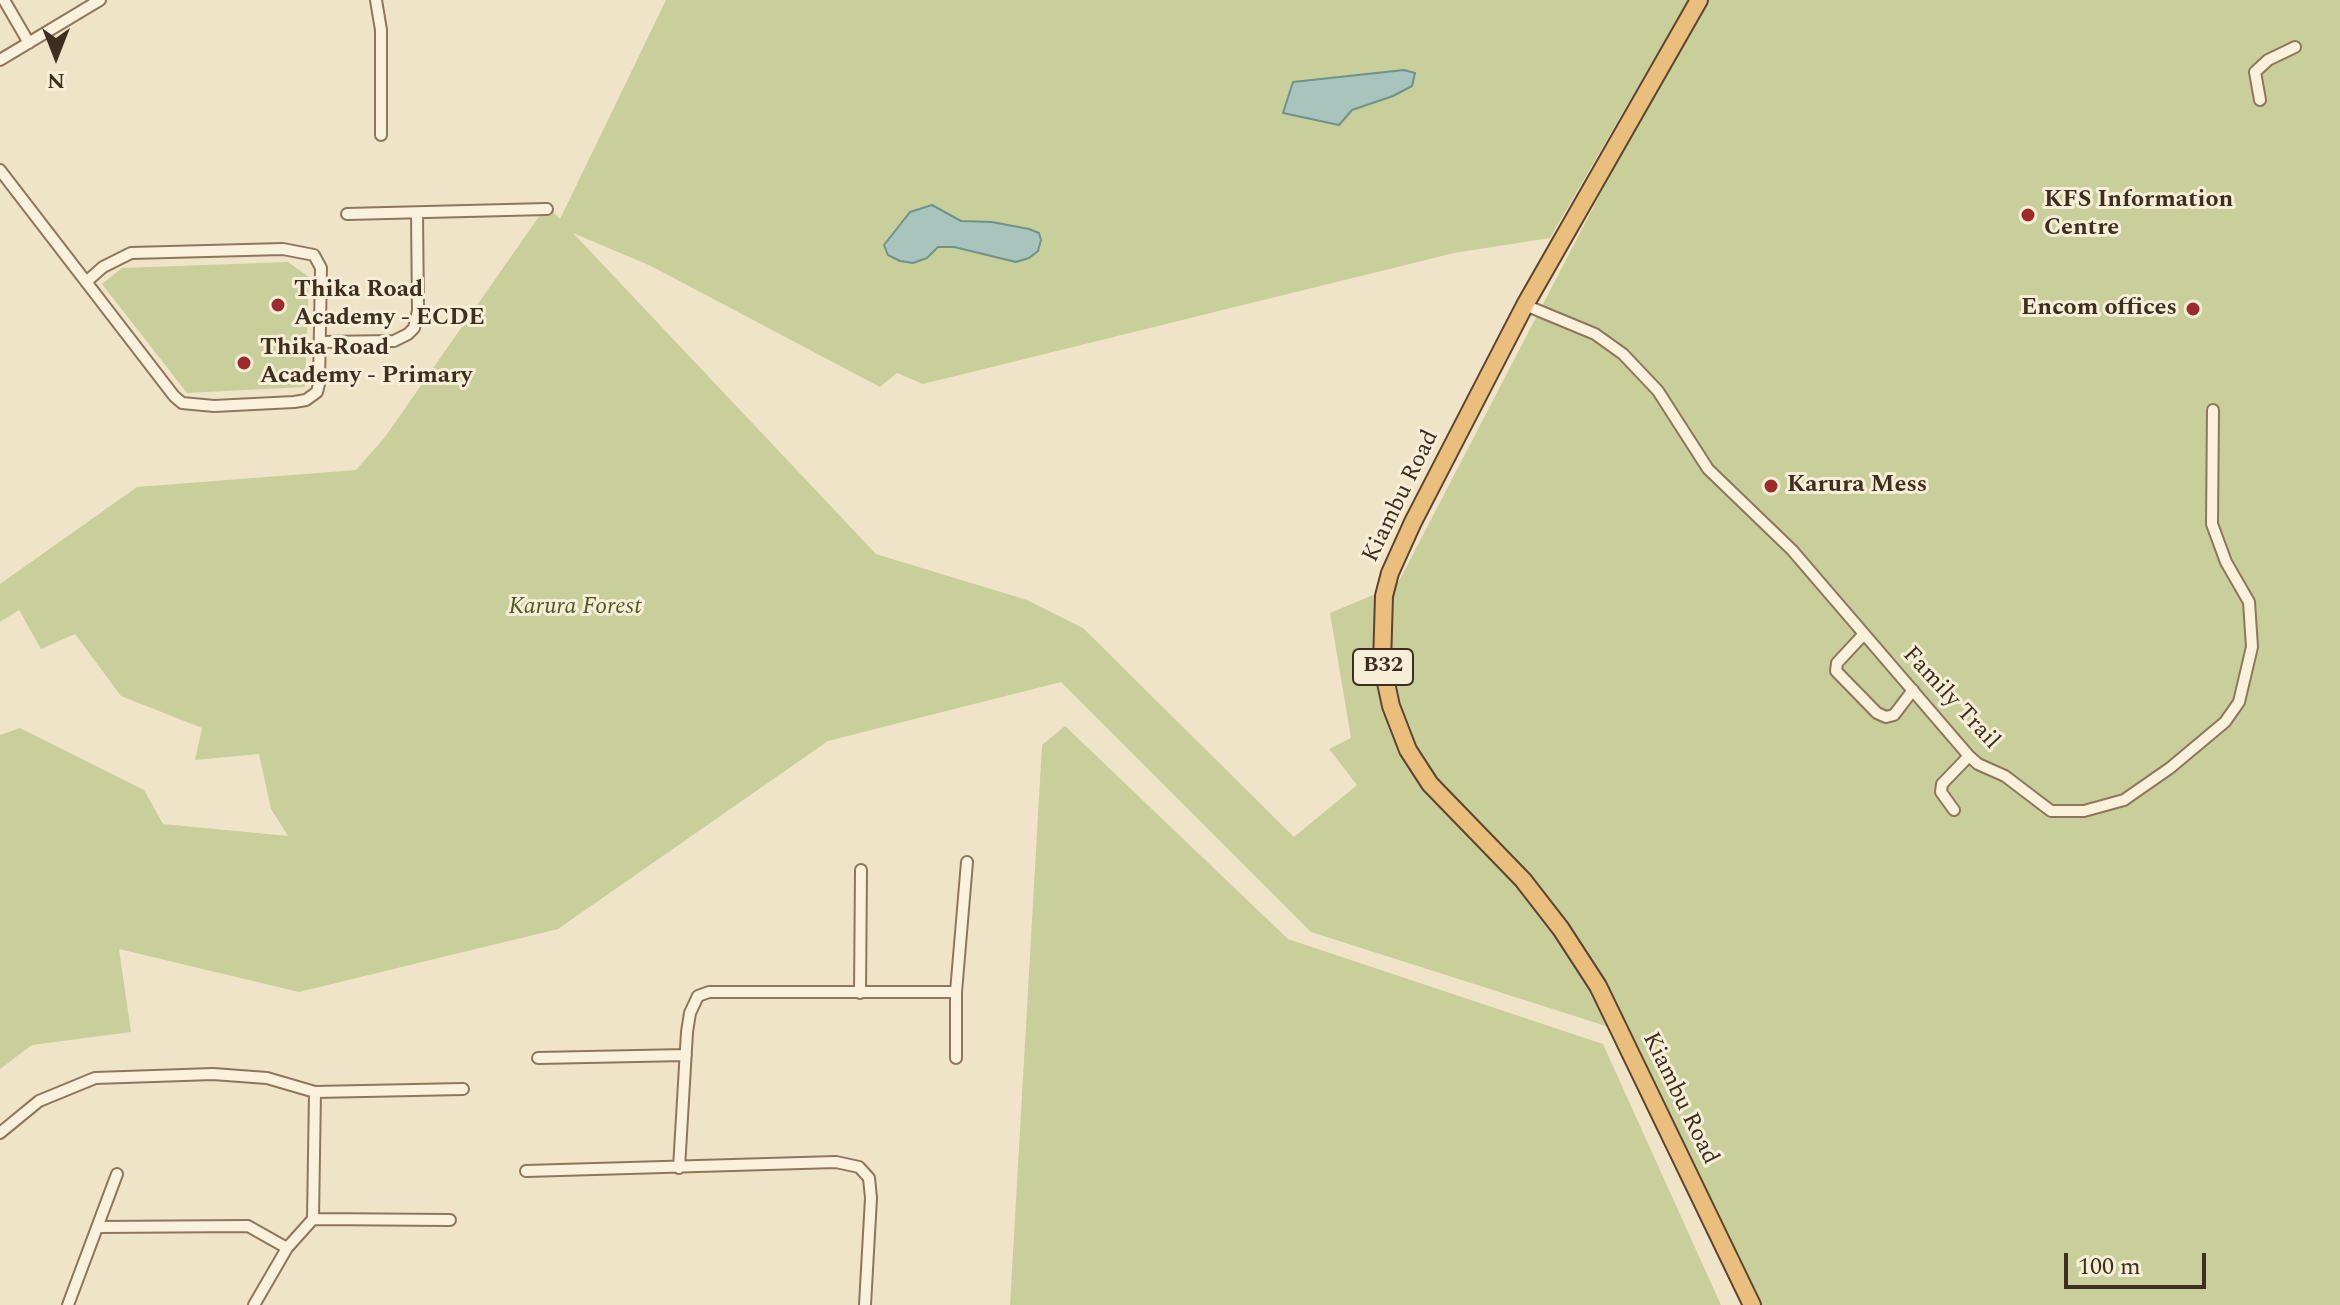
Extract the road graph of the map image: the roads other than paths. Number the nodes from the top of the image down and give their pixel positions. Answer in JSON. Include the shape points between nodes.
{"nodes":[{"id":1,"x":100,"y":0,"type":"edge"},
{"id":2,"x":376,"y":0,"type":"edge"},
{"id":3,"x":1699,"y":0,"type":"edge"},
{"id":4,"x":3,"y":4,"type":"edge"},
{"id":5,"x":29,"y":43,"type":"junction"},
{"id":6,"x":2295,"y":47,"type":"dead end"},
{"id":7,"x":0,"y":60,"type":"edge"},
{"id":8,"x":2260,"y":100,"type":"dead end"},
{"id":9,"x":381,"y":135,"type":"dead end"},
{"id":10,"x":0,"y":170,"type":"edge"},
{"id":11,"x":547,"y":209,"type":"dead end"},
{"id":12,"x":417,"y":213,"type":"junction"},
{"id":13,"x":347,"y":214,"type":"dead end"},
{"id":14,"x":86,"y":282,"type":"junction"},
{"id":15,"x":1525,"y":305,"type":"junction"},
{"id":16,"x":320,"y":342,"type":"junction"},
{"id":17,"x":2213,"y":410,"type":"dead end"},
{"id":18,"x":1864,"y":634,"type":"junction"},
{"id":19,"x":1913,"y":690,"type":"junction"},
{"id":20,"x":1969,"y":756,"type":"junction"},
{"id":21,"x":1954,"y":810,"type":"dead end"},
{"id":22,"x":967,"y":862,"type":"dead end"},
{"id":23,"x":861,"y":870,"type":"dead end"},
{"id":24,"x":956,"y":992,"type":"junction"},
{"id":25,"x":860,"y":993,"type":"junction"},
{"id":26,"x":686,"y":1055,"type":"junction"},
{"id":27,"x":538,"y":1058,"type":"dead end"},
{"id":28,"x":956,"y":1058,"type":"dead end"},
{"id":29,"x":463,"y":1089,"type":"dead end"},
{"id":30,"x":315,"y":1092,"type":"junction"},
{"id":31,"x":0,"y":1133,"type":"edge"},
{"id":32,"x":679,"y":1168,"type":"junction"},
{"id":33,"x":526,"y":1171,"type":"dead end"},
{"id":34,"x":117,"y":1174,"type":"dead end"},
{"id":35,"x":313,"y":1219,"type":"junction"},
{"id":36,"x":450,"y":1220,"type":"dead end"},
{"id":37,"x":98,"y":1227,"type":"junction"},
{"id":38,"x":287,"y":1248,"type":"junction"},
{"id":39,"x":68,"y":1305,"type":"edge"},
{"id":40,"x":254,"y":1305,"type":"edge"},
{"id":41,"x":865,"y":1305,"type":"edge"},
{"id":42,"x":1752,"y":1305,"type":"edge"}],
"edges":[{"from":1,"to":5,"type":"street"},
{"from":2,"to":9,"type":"street"},
{"from":3,"to":15,"type":"highway","name":"Kiambu Road","number":"B32"},
{"from":4,"to":5,"type":"street"},
{"from":5,"to":7,"type":"street"},
{"from":6,"to":8,"type":"street","via":[[2255,72]]},
{"from":10,"to":14,"type":"street"},
{"from":11,"to":12,"type":"street"},
{"from":12,"to":13,"type":"street"},
{"from":12,"to":16,"type":"street","via":[[414,328],[394,341]]},
{"from":14,"to":16,"type":"street","via":[[131,253],[306,252],[318,257],[321,268]]},
{"from":14,"to":16,"type":"street","via":[[174,396],[187,404],[306,400],[319,384]]},
{"from":15,"to":18,"type":"street","name":"Family Trail","via":[[1595,334],[1623,354],[1658,391],[1708,469],[1792,550]]},
{"from":15,"to":42,"type":"highway","name":"Kiambu Road","number":"B32","via":[[1390,573],[1382,664],[1391,706],[1408,750],[1430,784],[1523,880],[1598,986]]},
{"from":17,"to":20,"type":"street","name":"Family Trail","via":[[2212,524],[2249,602],[2252,647],[2232,713],[2124,800],[2084,811],[2051,811]]},
{"from":18,"to":19,"type":"street","name":"Family Trail"},
{"from":18,"to":19,"type":"street","via":[[1837,663],[1836,671],[1886,717],[1894,715]]},
{"from":19,"to":20,"type":"street","name":"Family Trail"},
{"from":20,"to":21,"type":"street","via":[[1942,784],[1941,792]]},
{"from":22,"to":24,"type":"street"},
{"from":23,"to":25,"type":"street"},
{"from":24,"to":25,"type":"street"},
{"from":24,"to":28,"type":"street"},
{"from":25,"to":26,"type":"street","via":[[709,992],[698,996],[690,1013]]},
{"from":26,"to":27,"type":"street"},
{"from":26,"to":32,"type":"street"},
{"from":29,"to":30,"type":"street"},
{"from":30,"to":31,"type":"street","via":[[267,1078],[213,1074],[95,1078],[39,1101]]},
{"from":30,"to":35,"type":"street"},
{"from":32,"to":33,"type":"street"},
{"from":32,"to":41,"type":"street","via":[[836,1162],[862,1168],[871,1198]]},
{"from":34,"to":37,"type":"street"},
{"from":35,"to":36,"type":"street"},
{"from":35,"to":38,"type":"street"},
{"from":37,"to":38,"type":"street","via":[[248,1226]]},
{"from":37,"to":39,"type":"street"},
{"from":38,"to":40,"type":"street"}]}
